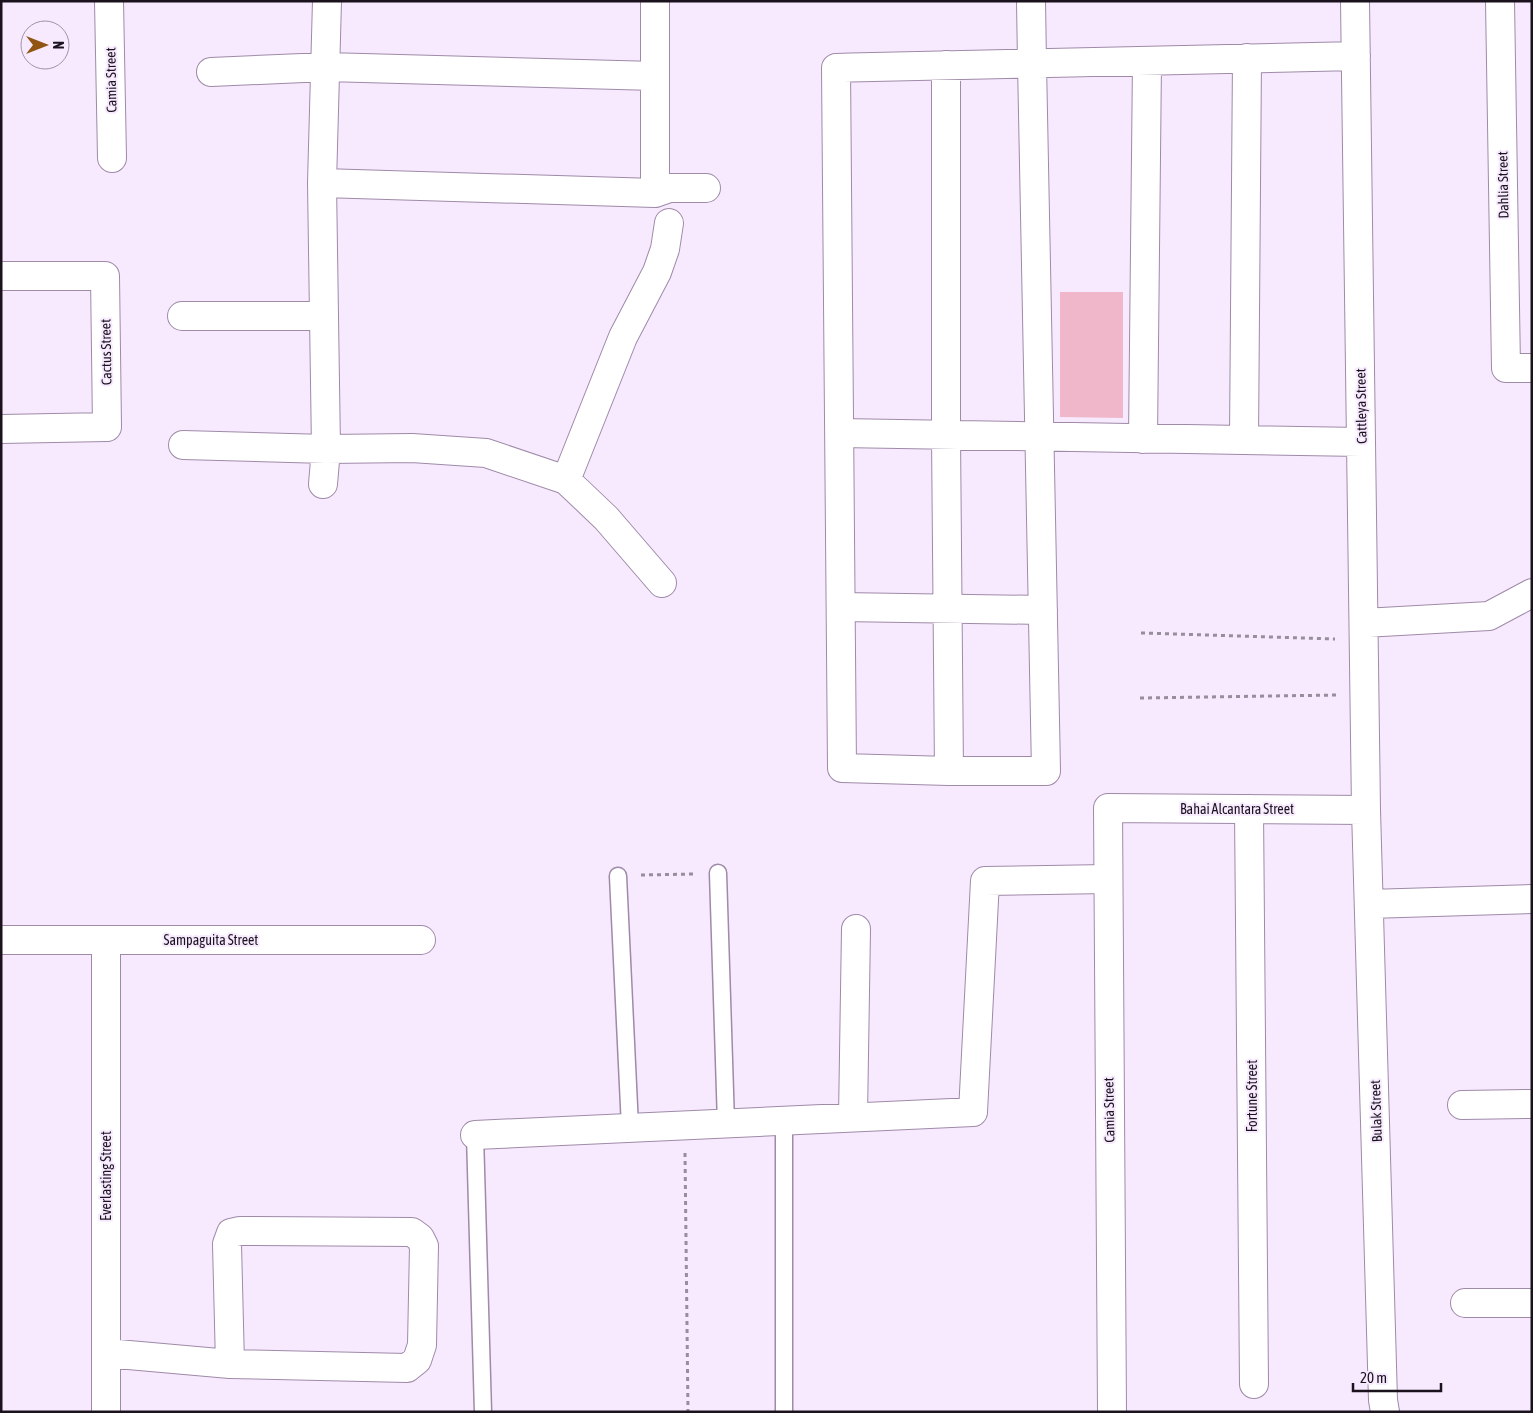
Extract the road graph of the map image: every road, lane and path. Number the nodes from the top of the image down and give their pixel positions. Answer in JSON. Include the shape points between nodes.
{"nodes":[{"id":1,"x":109,"y":1,"type":"edge"},
{"id":2,"x":327,"y":1,"type":"edge"},
{"id":3,"x":655,"y":1,"type":"edge"},
{"id":4,"x":1031,"y":1,"type":"edge"},
{"id":5,"x":1355,"y":1,"type":"edge"},
{"id":6,"x":1500,"y":1,"type":"edge"},
{"id":7,"x":1356,"y":56,"type":"junction"},
{"id":8,"x":1247,"y":58,"type":"junction"},
{"id":9,"x":1146,"y":61,"type":"junction"},
{"id":10,"x":1032,"y":63,"type":"junction"},
{"id":11,"x":946,"y":65,"type":"junction"},
{"id":12,"x":326,"y":67,"type":"junction"},
{"id":13,"x":211,"y":72,"type":"dead end"},
{"id":14,"x":655,"y":76,"type":"junction"},
{"id":15,"x":112,"y":158,"type":"dead end"},
{"id":16,"x":322,"y":183,"type":"junction"},
{"id":17,"x":706,"y":188,"type":"dead end"},
{"id":18,"x":655,"y":193,"type":"junction"},
{"id":19,"x":669,"y":223,"type":"dead end"},
{"id":20,"x":1,"y":276,"type":"edge"},
{"id":21,"x":182,"y":316,"type":"dead end"},
{"id":22,"x":324,"y":316,"type":"junction"},
{"id":23,"x":1519,"y":368,"type":"edge"},
{"id":24,"x":1,"y":429,"type":"edge"},
{"id":25,"x":840,"y":433,"type":"junction"},
{"id":26,"x":946,"y":436,"type":"junction"},
{"id":27,"x":1040,"y":438,"type":"junction"},
{"id":28,"x":1143,"y":439,"type":"junction"},
{"id":29,"x":1244,"y":440,"type":"junction"},
{"id":30,"x":1361,"y":442,"type":"junction"},
{"id":31,"x":182,"y":445,"type":"dead end"},
{"id":32,"x":326,"y":449,"type":"junction"},
{"id":33,"x":566,"y":480,"type":"junction"},
{"id":34,"x":323,"y":484,"type":"dead end"},
{"id":35,"x":662,"y":583,"type":"dead end"},
{"id":36,"x":1532,"y":593,"type":"edge"},
{"id":37,"x":841,"y":607,"type":"junction"},
{"id":38,"x":948,"y":609,"type":"junction"},
{"id":39,"x":1043,"y":610,"type":"junction"},
{"id":40,"x":1364,"y":631,"type":"junction"},
{"id":41,"x":1141,"y":633,"type":"dead end"},
{"id":42,"x":1365,"y":695,"type":"junction"},
{"id":43,"x":1140,"y":698,"type":"dead end"},
{"id":44,"x":949,"y":771,"type":"junction"},
{"id":45,"x":1108,"y":808,"type":"joint"},
{"id":46,"x":1249,"y":809,"type":"junction"},
{"id":47,"x":1366,"y":810,"type":"junction"},
{"id":48,"x":718,"y":873,"type":"joint"},
{"id":49,"x":618,"y":876,"type":"joint"},
{"id":50,"x":1108,"y":879,"type":"junction"},
{"id":51,"x":1532,"y":898,"type":"edge"},
{"id":52,"x":1369,"y":904,"type":"junction"},
{"id":53,"x":856,"y":930,"type":"dead end"},
{"id":54,"x":1,"y":940,"type":"edge"},
{"id":55,"x":106,"y":940,"type":"junction"},
{"id":56,"x":421,"y":940,"type":"dead end"},
{"id":57,"x":1532,"y":1104,"type":"edge"},
{"id":58,"x":1462,"y":1105,"type":"dead end"},
{"id":59,"x":853,"y":1118,"type":"junction"},
{"id":60,"x":784,"y":1121,"type":"junction"},
{"id":61,"x":726,"y":1123,"type":"junction"},
{"id":62,"x":685,"y":1125,"type":"junction"},
{"id":63,"x":630,"y":1127,"type":"junction"},
{"id":64,"x":475,"y":1135,"type":"joint"},
{"id":65,"x":1465,"y":1303,"type":"dead end"},
{"id":66,"x":1532,"y":1303,"type":"edge"},
{"id":67,"x":106,"y":1353,"type":"junction"},
{"id":68,"x":230,"y":1364,"type":"junction"},
{"id":69,"x":1254,"y":1384,"type":"dead end"},
{"id":70,"x":106,"y":1412,"type":"edge"},
{"id":71,"x":483,"y":1412,"type":"edge"},
{"id":72,"x":688,"y":1412,"type":"edge"},
{"id":73,"x":784,"y":1412,"type":"edge"},
{"id":74,"x":1112,"y":1412,"type":"edge"},
{"id":75,"x":1385,"y":1412,"type":"edge"}],
"edges":[{"from":1,"to":15,"type":"street","name":"Camia Street"},
{"from":2,"to":12,"type":"street"},
{"from":3,"to":14,"type":"street"},
{"from":4,"to":10,"type":"street"},
{"from":5,"to":7,"type":"street","name":"Cattleya Street"},
{"from":6,"to":23,"type":"street","name":"Dahlia Street"},
{"from":7,"to":8,"type":"street"},
{"from":7,"to":30,"type":"street","name":"Cattleya Street"},
{"from":8,"to":9,"type":"street"},
{"from":8,"to":29,"type":"street"},
{"from":9,"to":10,"type":"street"},
{"from":9,"to":28,"type":"street"},
{"from":10,"to":11,"type":"street"},
{"from":10,"to":27,"type":"street"},
{"from":11,"to":25,"type":"street","via":[[836,68]]},
{"from":11,"to":26,"type":"street"},
{"from":12,"to":13,"type":"street"},
{"from":12,"to":14,"type":"street"},
{"from":12,"to":16,"type":"street"},
{"from":14,"to":18,"type":"street"},
{"from":16,"to":18,"type":"street"},
{"from":16,"to":22,"type":"street"},
{"from":17,"to":18,"type":"street","via":[[669,188]]},
{"from":19,"to":33,"type":"street","via":[[665,249],[656,272],[623,337]]},
{"from":20,"to":24,"type":"street","name":"Cactus Street","via":[[105,276],[107,427]]},
{"from":21,"to":22,"type":"street"},
{"from":22,"to":32,"type":"street"},
{"from":25,"to":26,"type":"street"},
{"from":25,"to":37,"type":"street"},
{"from":26,"to":27,"type":"street"},
{"from":26,"to":38,"type":"street"},
{"from":27,"to":28,"type":"street"},
{"from":27,"to":39,"type":"street"},
{"from":28,"to":29,"type":"street"},
{"from":29,"to":30,"type":"street"},
{"from":30,"to":40,"type":"street","name":"Cattleya Street"},
{"from":31,"to":32,"type":"street"},
{"from":32,"to":33,"type":"street","via":[[412,448],[486,453]]},
{"from":32,"to":34,"type":"street"},
{"from":33,"to":35,"type":"street","via":[[606,518]]},
{"from":36,"to":40,"type":"street","via":[[1489,616]]},
{"from":37,"to":38,"type":"street"},
{"from":37,"to":44,"type":"street","via":[[842,768]]},
{"from":38,"to":39,"type":"street"},
{"from":38,"to":44,"type":"street"},
{"from":39,"to":44,"type":"street","via":[[1046,771]]},
{"from":40,"to":41,"type":"path"},
{"from":40,"to":42,"type":"street","name":"Cattleya Street"},
{"from":42,"to":43,"type":"path"},
{"from":42,"to":47,"type":"street","name":"Cattleya Street"},
{"from":45,"to":46,"type":"street","name":"Bahai Alcantara Street"},
{"from":45,"to":50,"type":"street","name":"Camia Street"},
{"from":46,"to":47,"type":"street","name":"Bahai Alcantara Street"},
{"from":46,"to":69,"type":"street","name":"Fortune Street"},
{"from":47,"to":52,"type":"street","name":"Bulak Street"},
{"from":48,"to":49,"type":"path"},
{"from":48,"to":61,"type":"lane"},
{"from":49,"to":63,"type":"lane"},
{"from":50,"to":59,"type":"street","via":[[985,881],[973,1112]]},
{"from":50,"to":74,"type":"street","name":"Camia Street"},
{"from":51,"to":52,"type":"street"},
{"from":52,"to":75,"type":"street","name":"Bulak Street"},
{"from":53,"to":59,"type":"street"},
{"from":54,"to":55,"type":"street","name":"Sampaguita Street"},
{"from":55,"to":56,"type":"street","name":"Sampaguita Street"},
{"from":55,"to":67,"type":"street","name":"Everlasting Street"},
{"from":57,"to":58,"type":"street"},
{"from":59,"to":60,"type":"street"},
{"from":60,"to":61,"type":"street"},
{"from":60,"to":73,"type":"lane"},
{"from":61,"to":62,"type":"street"},
{"from":62,"to":63,"type":"street"},
{"from":62,"to":72,"type":"path"},
{"from":63,"to":64,"type":"street"},
{"from":64,"to":71,"type":"lane"},
{"from":65,"to":66,"type":"street"},
{"from":67,"to":68,"type":"street"},
{"from":67,"to":70,"type":"street","name":"Everlasting Street"},
{"from":68,"to":68,"type":"street","via":[[227,1244],[231,1233],[412,1232],[420,1238],[424,1246],[422,1345],[417,1360],[407,1368]]}]}
